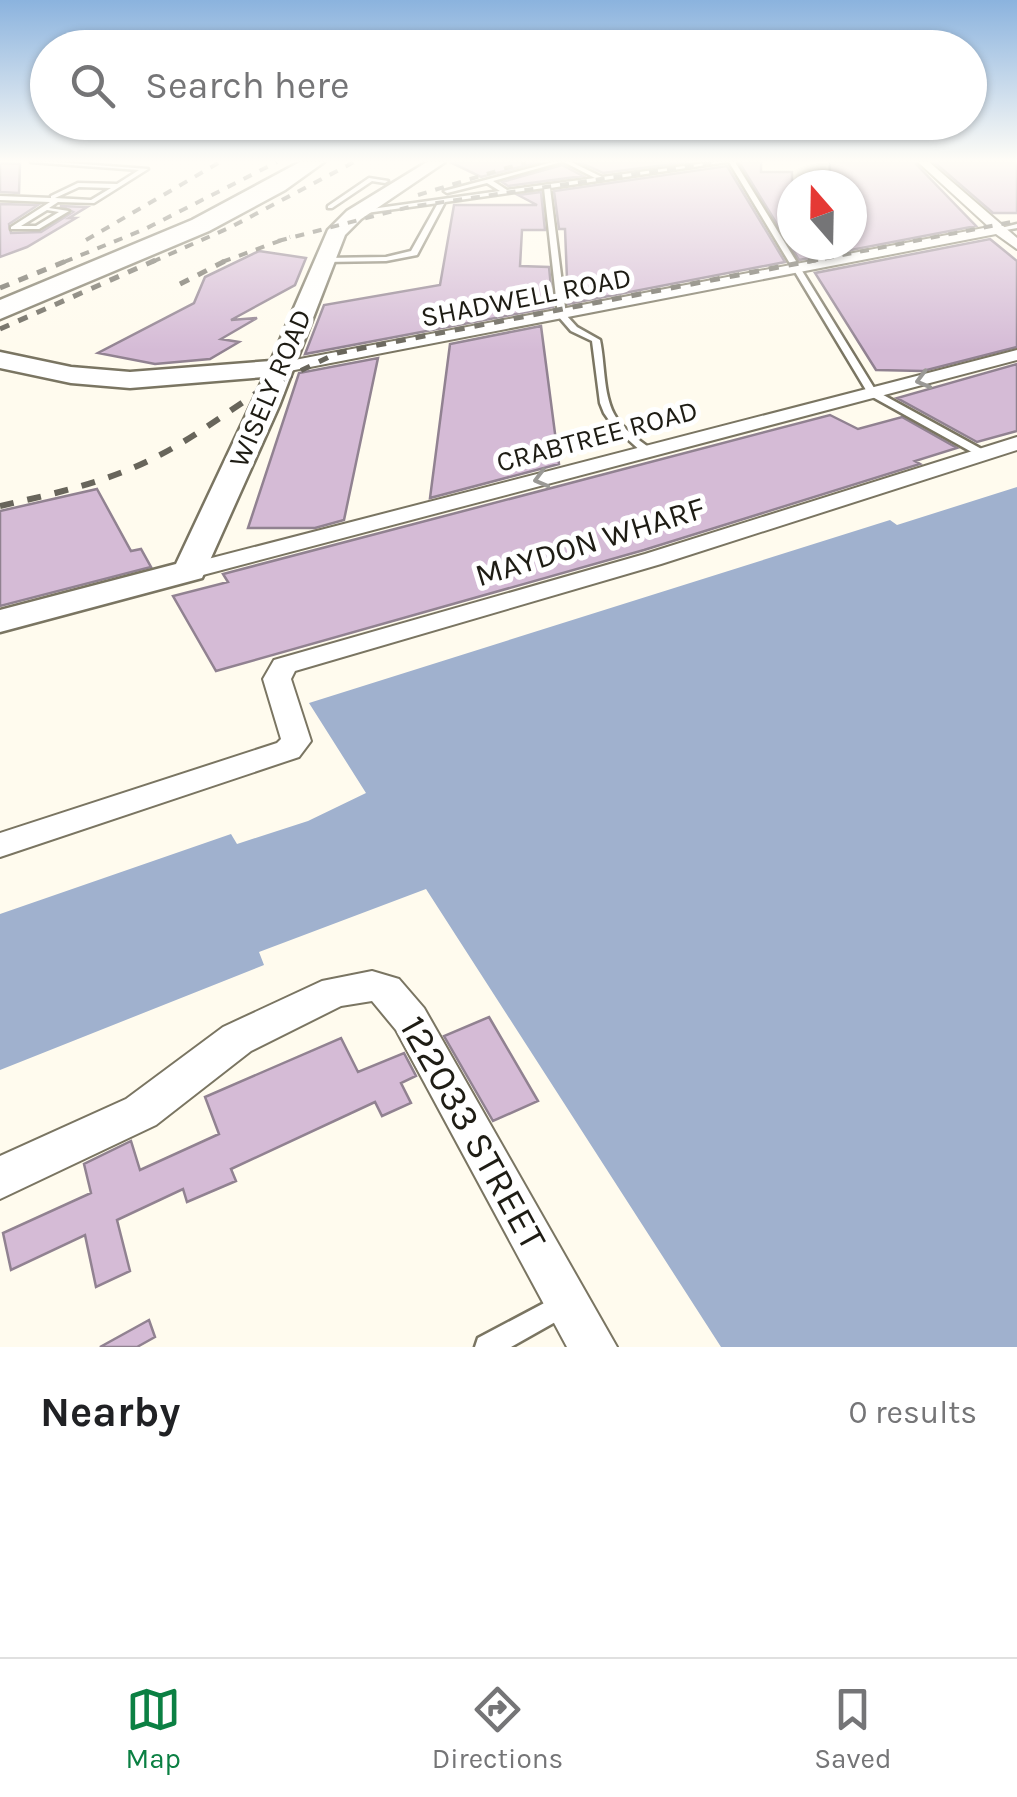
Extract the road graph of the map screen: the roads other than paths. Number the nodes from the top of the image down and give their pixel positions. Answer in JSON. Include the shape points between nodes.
{"nodes":[{"id":1,"x":18,"y":225,"type":"edge"},
{"id":2,"x":44,"y":225,"type":"edge"},
{"id":3,"x":178,"y":225,"type":"edge"},
{"id":4,"x":201,"y":225,"type":"edge"},
{"id":5,"x":340,"y":225,"type":"edge"},
{"id":6,"x":429,"y":225,"type":"edge"},
{"id":7,"x":551,"y":225,"type":"edge"},
{"id":8,"x":770,"y":225,"type":"edge"},
{"id":9,"x":13,"y":228,"type":"junction"},
{"id":10,"x":1008,"y":228,"type":"edge"},
{"id":11,"x":0,"y":233,"type":"edge"},
{"id":12,"x":1017,"y":245,"type":"edge"},
{"id":13,"x":324,"y":260,"type":"junction"},
{"id":14,"x":796,"y":269,"type":"junction"},
{"id":15,"x":0,"y":299,"type":"edge"},
{"id":16,"x":0,"y":310,"type":"edge"},
{"id":17,"x":562,"y":316,"type":"junction"},
{"id":18,"x":1017,"y":354,"type":"edge"},
{"id":19,"x":284,"y":357,"type":"junction"},
{"id":20,"x":0,"y":360,"type":"edge"},
{"id":21,"x":188,"y":376,"type":"junction"},
{"id":22,"x":872,"y":393,"type":"junction"},
{"id":23,"x":264,"y":406,"type":"junction"},
{"id":24,"x":1017,"y":443,"type":"edge"},
{"id":25,"x":646,"y":451,"type":"junction"},
{"id":26,"x":983,"y":454,"type":"junction"},
{"id":27,"x":190,"y":571,"type":"junction"},
{"id":28,"x":0,"y":620,"type":"edge"},
{"id":29,"x":0,"y":845,"type":"edge"},
{"id":30,"x":0,"y":1178,"type":"edge"},
{"id":31,"x":568,"y":1302,"type":"junction"},
{"id":32,"x":487,"y":1347,"type":"edge"},
{"id":33,"x":593,"y":1347,"type":"edge"}],
"edges":[{"from":1,"to":9,"type":"lane"},
{"from":2,"to":9,"type":"lane"},
{"from":3,"to":15,"type":"highway"},
{"from":4,"to":16,"type":"highway"},
{"from":5,"to":13,"type":"street","name":"WISELY ROAD"},
{"from":6,"to":13,"type":"lane","via":[[414,253]]},
{"from":7,"to":17,"type":"lane"},
{"from":8,"to":14,"type":"lane"},
{"from":9,"to":11,"type":"lane"},
{"from":10,"to":12,"type":"street"},
{"from":10,"to":14,"type":"street","name":"SHADWELL ROAD"},
{"from":13,"to":19,"type":"street","name":"WISELY ROAD"},
{"from":14,"to":17,"type":"street","name":"SHADWELL ROAD"},
{"from":14,"to":22,"type":"lane"},
{"from":17,"to":19,"type":"street","name":"SHADWELL ROAD"},
{"from":17,"to":25,"type":"lane","via":[[596,340],[606,414]]},
{"from":18,"to":22,"type":"street","name":"CRABTREE ROAD","one_way":true},
{"from":19,"to":21,"type":"street"},
{"from":19,"to":23,"type":"street","name":"WISELY ROAD"},
{"from":20,"to":21,"type":"street","via":[[71,375]]},
{"from":21,"to":23,"type":"street","via":[[236,386]]},
{"from":22,"to":25,"type":"street","name":"CRABTREE ROAD"},
{"from":22,"to":26,"type":"lane"},
{"from":23,"to":27,"type":"street","name":"WISELY ROAD"},
{"from":24,"to":26,"type":"street","name":"MAYDON WHARF"},
{"from":25,"to":27,"type":"street","name":"CRABTREE ROAD","one_way":true},
{"from":26,"to":29,"type":"street","name":"MAYDON WHARF","via":[[284,666],[277,678],[296,741],[288,750]]},
{"from":27,"to":28,"type":"street"},
{"from":30,"to":31,"type":"street","name":"122033 STREET","via":[[141,1112],[237,1039],[335,992],[372,986],[386,990],[410,1019]]},
{"from":31,"to":32,"type":"lane"},
{"from":31,"to":33,"type":"street","name":"122033 STREET"}]}
